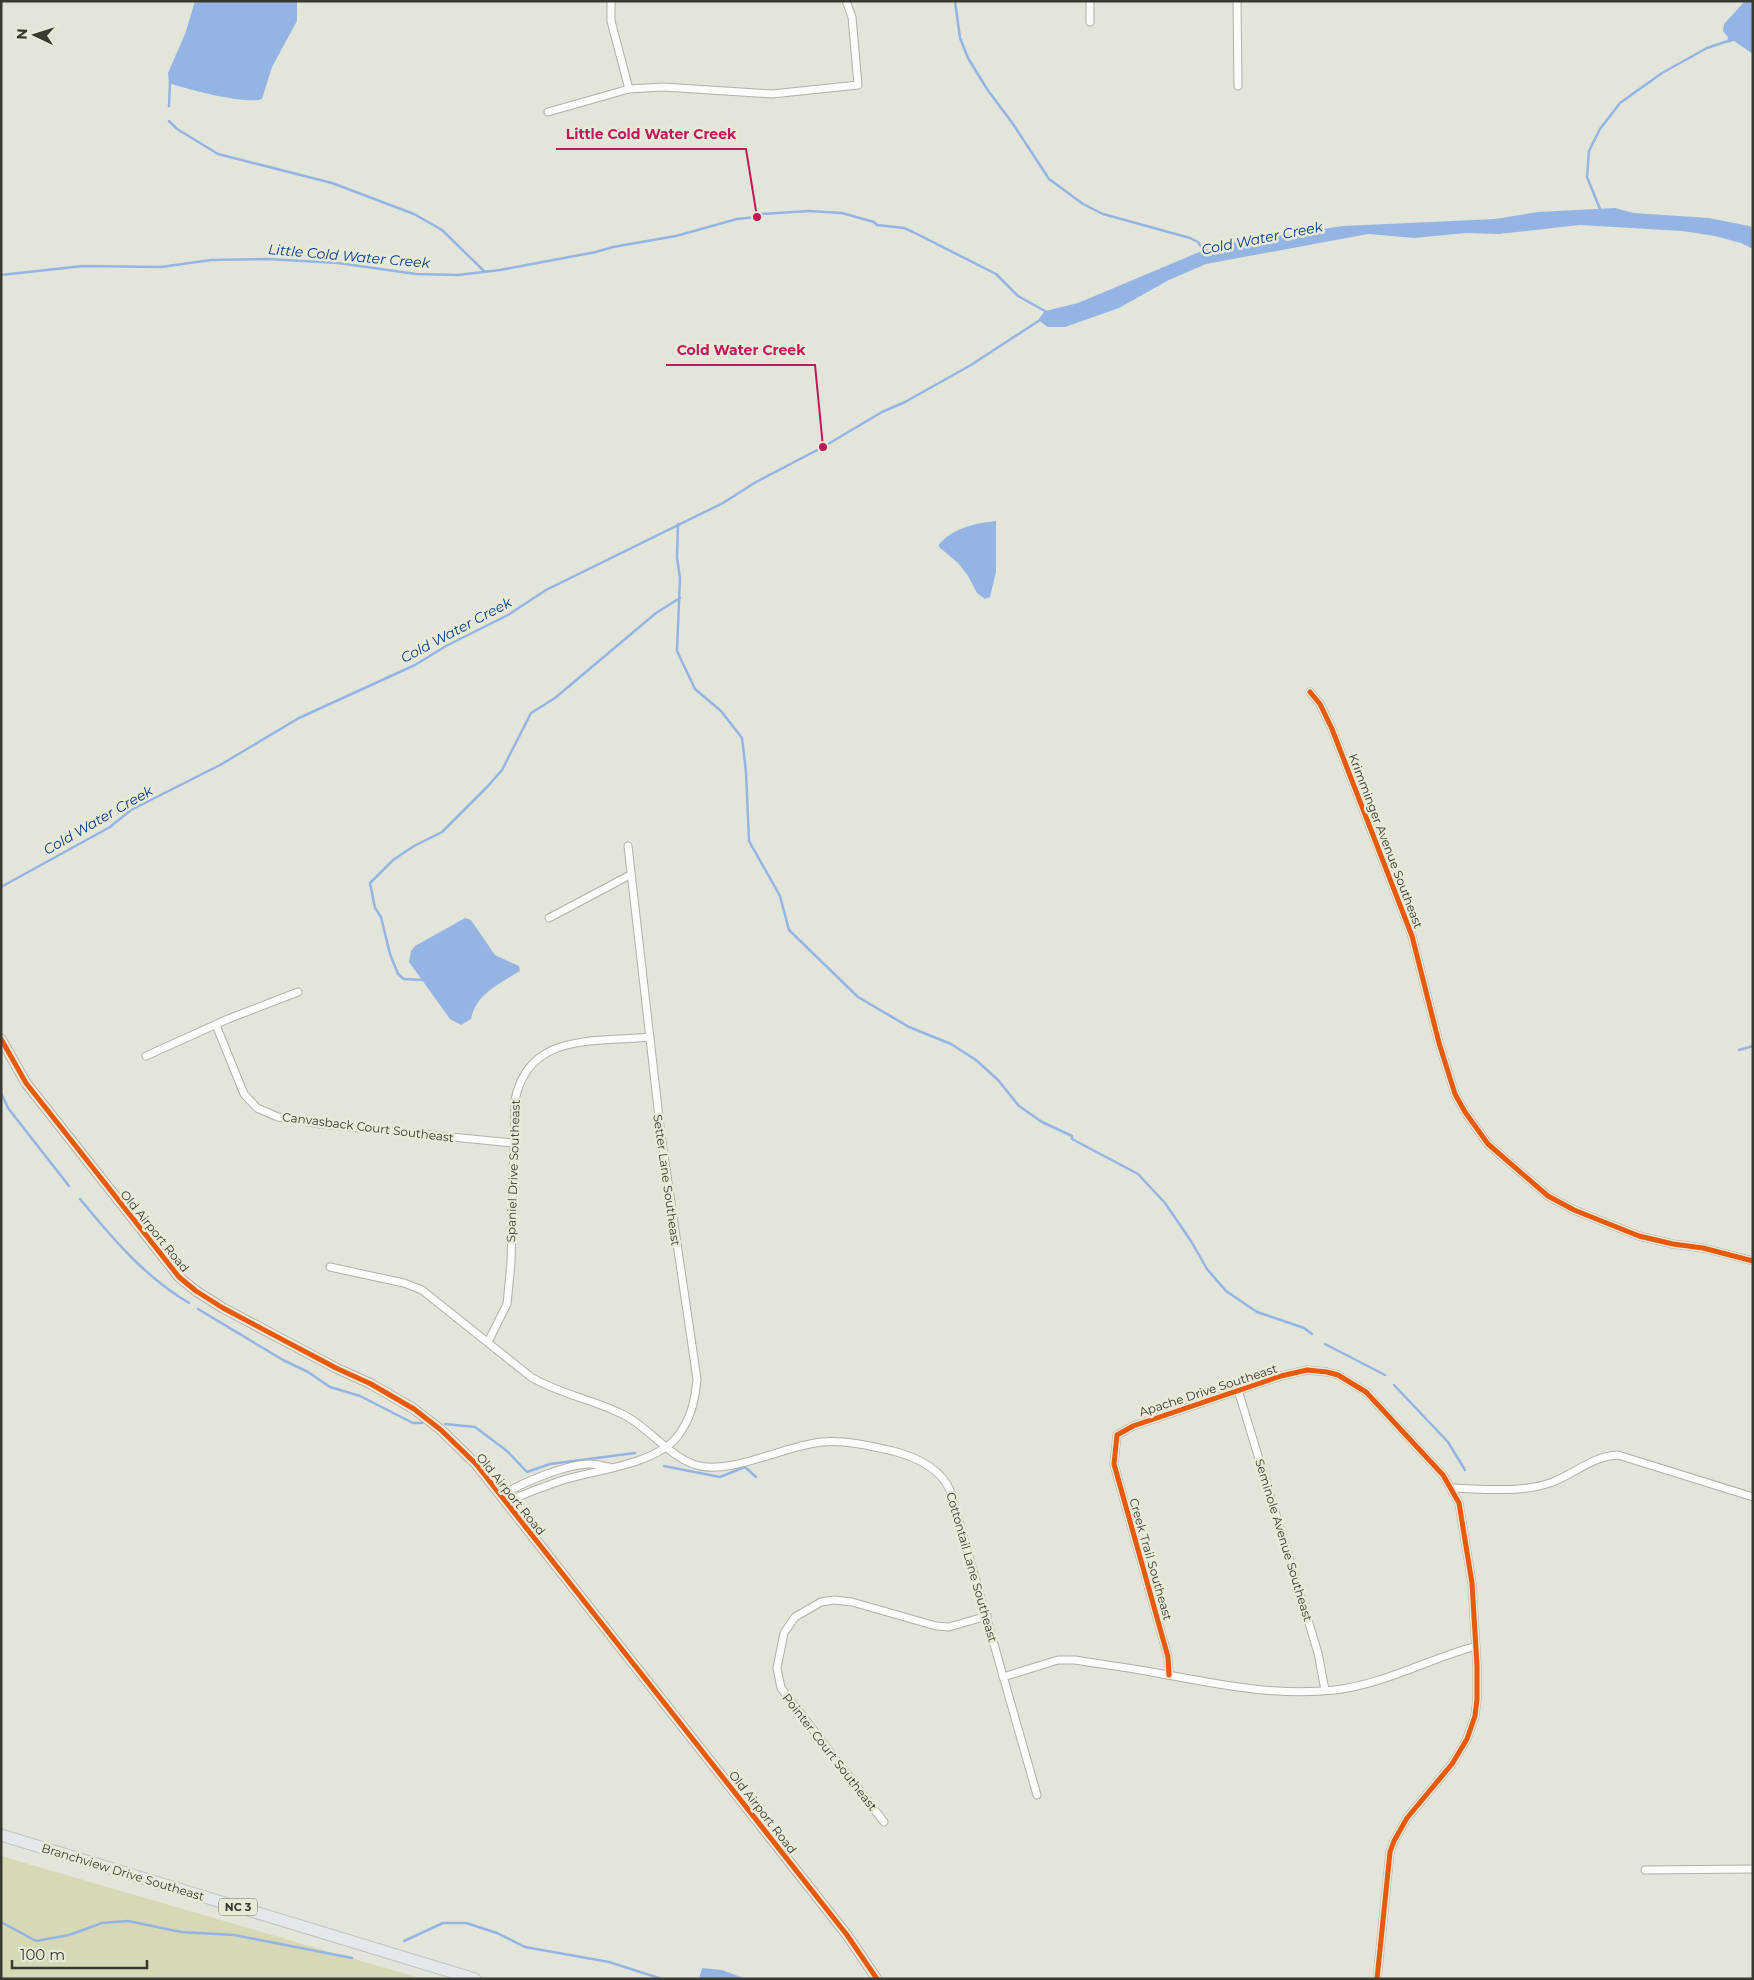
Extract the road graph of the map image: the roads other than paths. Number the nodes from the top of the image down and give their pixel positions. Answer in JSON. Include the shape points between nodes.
{"nodes":[{"id":1,"x":611,"y":1,"type":"edge"},
{"id":2,"x":846,"y":1,"type":"edge"},
{"id":3,"x":1090,"y":1,"type":"edge"},
{"id":4,"x":1238,"y":1,"type":"edge"},
{"id":5,"x":1090,"y":22,"type":"dead end"},
{"id":6,"x":1238,"y":86,"type":"dead end"},
{"id":7,"x":629,"y":90,"type":"junction"},
{"id":8,"x":548,"y":112,"type":"dead end"},
{"id":9,"x":1310,"y":692,"type":"dead end"},
{"id":10,"x":628,"y":846,"type":"dead end"},
{"id":11,"x":630,"y":875,"type":"junction"},
{"id":12,"x":549,"y":918,"type":"dead end"},
{"id":13,"x":298,"y":992,"type":"dead end"},
{"id":14,"x":216,"y":1025,"type":"junction"},
{"id":15,"x":650,"y":1037,"type":"junction"},
{"id":16,"x":1,"y":1039,"type":"edge"},
{"id":17,"x":146,"y":1056,"type":"dead end"},
{"id":18,"x":513,"y":1143,"type":"junction"},
{"id":19,"x":1753,"y":1261,"type":"edge"},
{"id":20,"x":330,"y":1267,"type":"dead end"},
{"id":21,"x":488,"y":1342,"type":"junction"},
{"id":22,"x":1238,"y":1390,"type":"junction"},
{"id":23,"x":666,"y":1447,"type":"junction"},
{"id":24,"x":1114,"y":1448,"type":"joint"},
{"id":25,"x":612,"y":1467,"type":"junction"},
{"id":26,"x":1452,"y":1488,"type":"junction"},
{"id":27,"x":1753,"y":1497,"type":"edge"},
{"id":28,"x":504,"y":1499,"type":"junction"},
{"id":29,"x":987,"y":1616,"type":"junction"},
{"id":30,"x":1476,"y":1646,"type":"junction"},
{"id":31,"x":1169,"y":1675,"type":"junction"},
{"id":32,"x":1003,"y":1676,"type":"junction"},
{"id":33,"x":1325,"y":1690,"type":"junction"},
{"id":34,"x":1037,"y":1795,"type":"dead end"},
{"id":35,"x":884,"y":1822,"type":"dead end"},
{"id":36,"x":1,"y":1835,"type":"edge"},
{"id":37,"x":1753,"y":1869,"type":"edge"},
{"id":38,"x":1645,"y":1870,"type":"dead end"},
{"id":39,"x":475,"y":1979,"type":"edge"},
{"id":40,"x":877,"y":1979,"type":"edge"},
{"id":41,"x":1376,"y":1979,"type":"edge"}],
"edges":[{"from":1,"to":7,"type":"street","via":[[611,21]]},
{"from":2,"to":7,"type":"street","via":[[852,17],[858,86],[772,94],[663,87]]},
{"from":3,"to":5,"type":"street"},
{"from":4,"to":6,"type":"street"},
{"from":7,"to":8,"type":"street"},
{"from":9,"to":19,"type":"street","name":"Krimminger Avenue Southeast","via":[[1332,729],[1412,936],[1455,1094],[1488,1142],[1548,1196],[1574,1210],[1639,1236]]},
{"from":10,"to":11,"type":"street","name":"Setter Lane Southeast"},
{"from":11,"to":12,"type":"street"},
{"from":11,"to":15,"type":"street","name":"Setter Lane Southeast"},
{"from":13,"to":14,"type":"street"},
{"from":14,"to":17,"type":"street"},
{"from":14,"to":18,"type":"street","name":"Canvasback Court Southeast","via":[[244,1094],[257,1108],[278,1116],[320,1124]]},
{"from":15,"to":18,"type":"street","name":"Spaniel Drive Southeast","via":[[564,1045],[536,1060],[523,1074],[518,1086]]},
{"from":15,"to":23,"type":"street","name":"Setter Lane Southeast","via":[[697,1380],[694,1406],[685,1426]]},
{"from":16,"to":28,"type":"street","name":"Old Airport Road","via":[[26,1083],[179,1277],[223,1308],[414,1409],[476,1464]]},
{"from":18,"to":21,"type":"street","name":"Spaniel Drive Southeast","via":[[507,1304]]},
{"from":20,"to":21,"type":"street","name":"Cottontail Lane Southeast","via":[[422,1290]]},
{"from":21,"to":23,"type":"street","name":"Cottontail Lane Southeast","via":[[547,1387],[622,1414]]},
{"from":22,"to":24,"type":"street","name":"Apache Drive Southeast","via":[[1133,1426],[1117,1435]]},
{"from":22,"to":26,"type":"street","name":"Apache Drive Southeast","via":[[1307,1370],[1338,1375],[1370,1396]]},
{"from":22,"to":33,"type":"street","name":"Seminole Avenue Southeast","via":[[1318,1653]]},
{"from":23,"to":25,"type":"street","name":"Setter Lane Southeast","via":[[644,1458]]},
{"from":23,"to":29,"type":"street","name":"Cottontail Lane Southeast","via":[[696,1465],[706,1466],[738,1463],[827,1442],[883,1449],[925,1463],[945,1480],[950,1490]]},
{"from":24,"to":31,"type":"street","name":"Creek Trail Southeast","via":[[1114,1464],[1168,1657]]},
{"from":25,"to":28,"type":"street","name":"Setter Lane Southeast"},
{"from":25,"to":28,"type":"street","name":"Setter Lane Southeast","via":[[589,1464],[566,1469],[516,1486]]},
{"from":26,"to":27,"type":"street","via":[[1534,1487],[1560,1480],[1600,1458],[1618,1455]]},
{"from":26,"to":30,"type":"street","name":"Apache Drive Southeast","via":[[1463,1519]]},
{"from":28,"to":40,"type":"street","name":"Old Airport Road","via":[[841,1927]]},
{"from":29,"to":32,"type":"street","name":"Cottontail Lane Southeast"},
{"from":29,"to":35,"type":"street","name":"Pointer Court Southeast","via":[[949,1627],[936,1626],[852,1602],[834,1600],[822,1602],[795,1617],[784,1633],[776,1668],[781,1688]]},
{"from":30,"to":33,"type":"street","via":[[1376,1680]]},
{"from":30,"to":41,"type":"street","name":"Apache Drive Southeast","via":[[1477,1700],[1467,1739],[1452,1764],[1407,1818],[1390,1852]]},
{"from":31,"to":32,"type":"street","via":[[1058,1660]]},
{"from":31,"to":33,"type":"street","via":[[1237,1687]]},
{"from":32,"to":34,"type":"street","name":"Cottontail Lane Southeast"},
{"from":36,"to":39,"type":"main road","name":"Branchview Drive Southeast","number":"NC 3"},
{"from":37,"to":38,"type":"street"}]}
